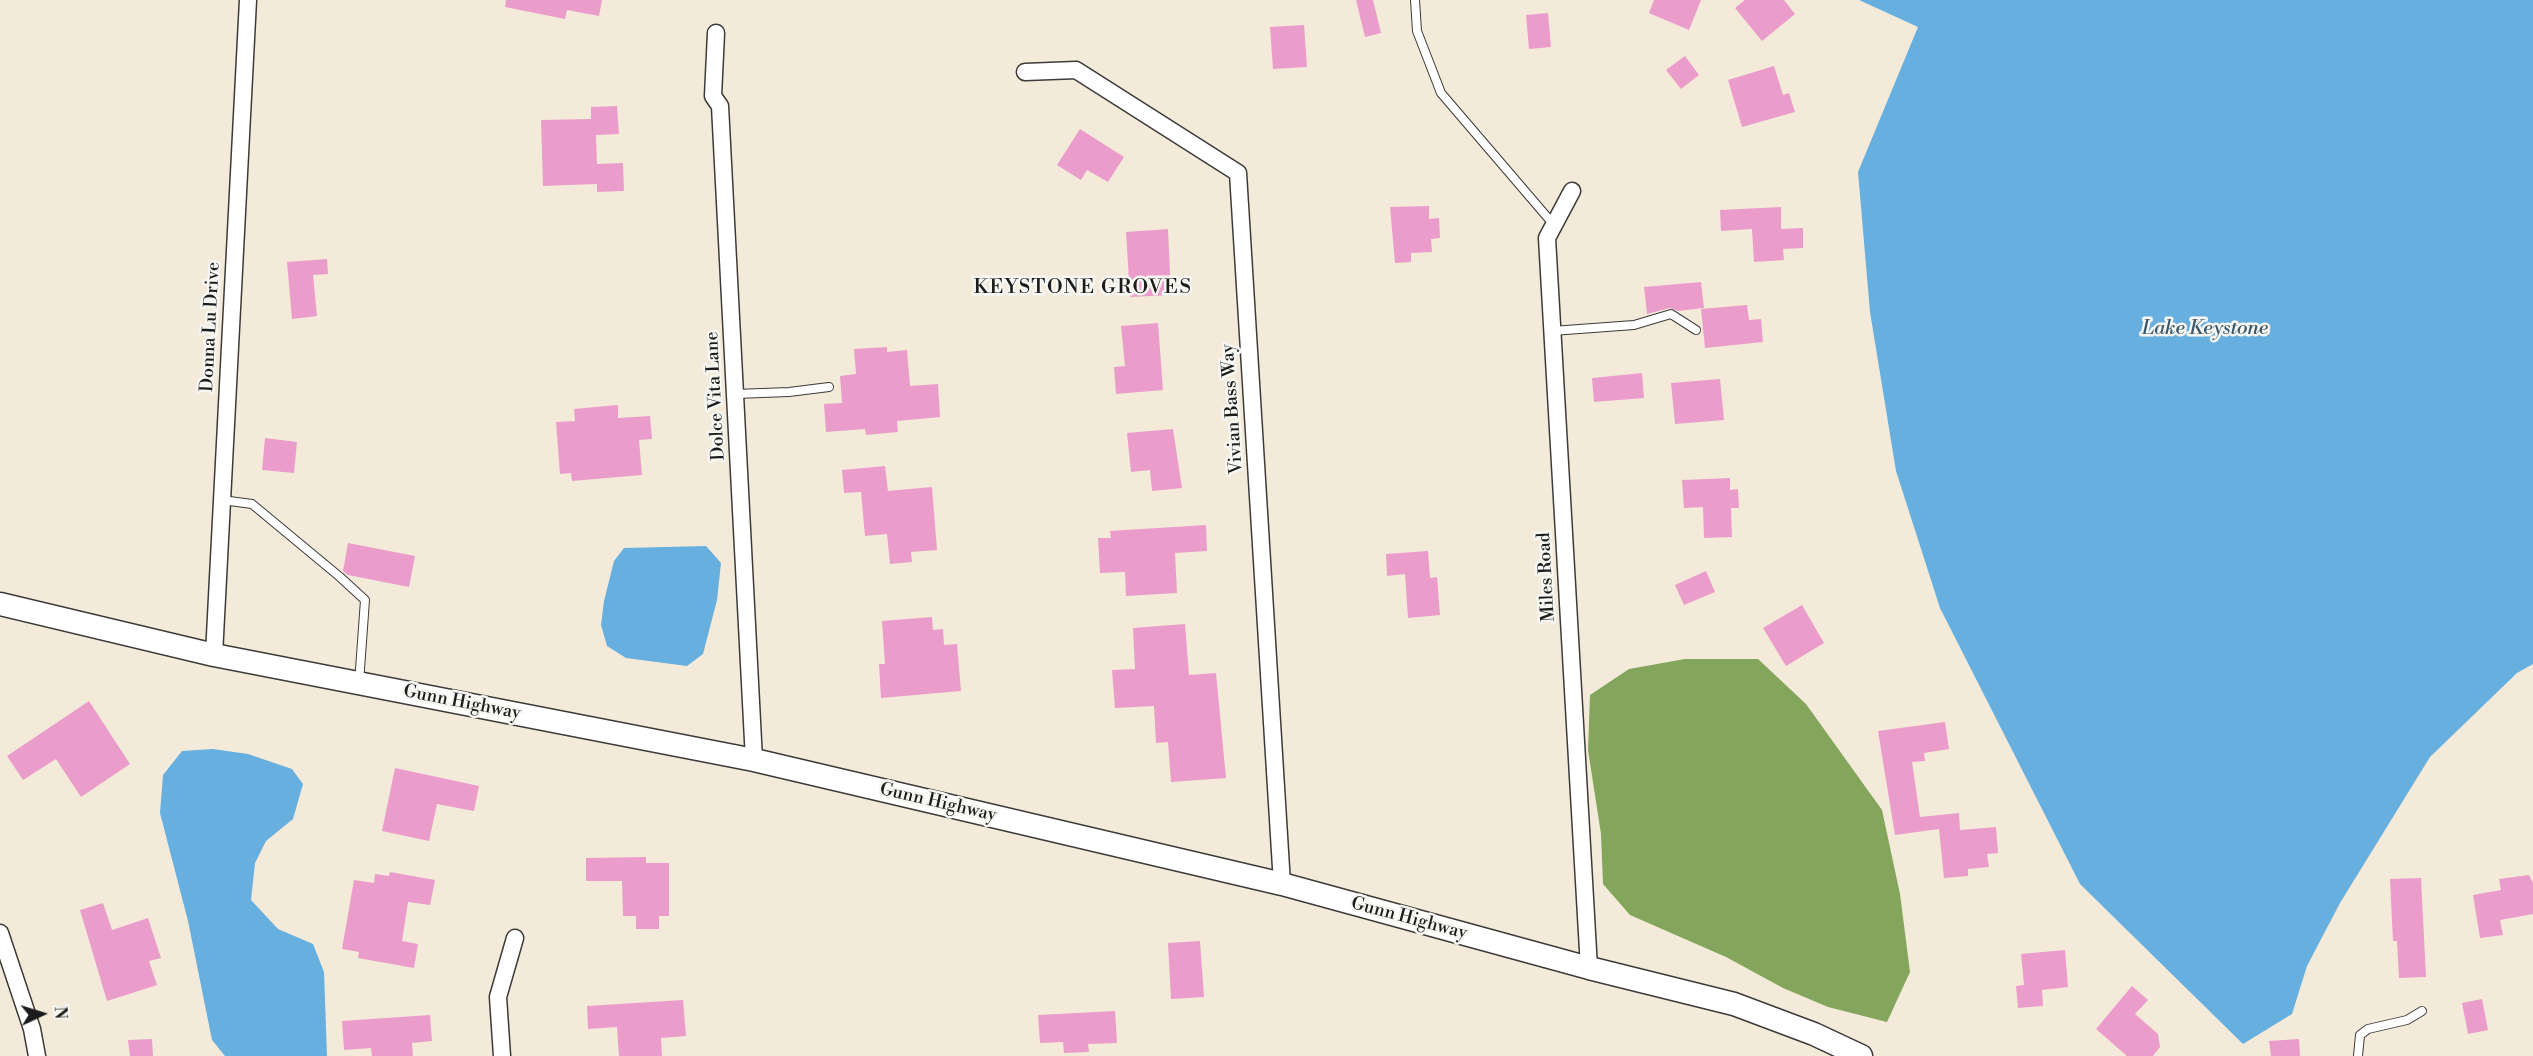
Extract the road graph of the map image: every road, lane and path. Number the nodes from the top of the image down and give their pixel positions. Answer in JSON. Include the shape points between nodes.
{"nodes":[{"id":1,"x":248,"y":0,"type":"edge"},
{"id":2,"x":1415,"y":0,"type":"edge"},
{"id":3,"x":716,"y":33,"type":"dead end"},
{"id":4,"x":1025,"y":72,"type":"dead end"},
{"id":5,"x":1572,"y":190,"type":"dead end"},
{"id":6,"x":1554,"y":226,"type":"junction"},
{"id":7,"x":1696,"y":330,"type":"dead end"},
{"id":8,"x":1552,"y":331,"type":"junction"},
{"id":9,"x":829,"y":387,"type":"dead end"},
{"id":10,"x":735,"y":394,"type":"junction"},
{"id":11,"x":222,"y":500,"type":"junction"},
{"id":12,"x":0,"y":604,"type":"edge"},
{"id":13,"x":214,"y":655,"type":"junction"},
{"id":14,"x":359,"y":684,"type":"junction"},
{"id":15,"x":754,"y":760,"type":"junction"},
{"id":16,"x":1282,"y":884,"type":"junction"},
{"id":17,"x":0,"y":933,"type":"edge"},
{"id":18,"x":514,"y":938,"type":"dead end"},
{"id":19,"x":1589,"y":968,"type":"junction"},
{"id":20,"x":2422,"y":1011,"type":"dead end"},
{"id":21,"x":37,"y":1056,"type":"edge"},
{"id":22,"x":502,"y":1056,"type":"edge"},
{"id":23,"x":1861,"y":1056,"type":"edge"},
{"id":24,"x":2358,"y":1056,"type":"edge"}],
"edges":[{"from":1,"to":11,"type":"street","name":"Donna Lu Drive"},
{"from":2,"to":6,"type":"lane","via":[[1417,31],[1441,93]]},
{"from":3,"to":10,"type":"street","name":"Dolce Vita Lane","via":[[713,96],[720,106]]},
{"from":4,"to":16,"type":"street","name":"Vivian Bass Way","via":[[1076,70],[1238,173]]},
{"from":5,"to":6,"type":"street","name":"Miles Road"},
{"from":6,"to":8,"type":"street","name":"Miles Road","via":[[1547,238]]},
{"from":7,"to":8,"type":"lane","via":[[1671,314],[1634,325]]},
{"from":8,"to":19,"type":"street","name":"Miles Road"},
{"from":9,"to":10,"type":"lane"},
{"from":10,"to":15,"type":"street","name":"Dolce Vita Lane"},
{"from":11,"to":13,"type":"street","name":"Donna Lu Drive"},
{"from":11,"to":14,"type":"lane","via":[[252,504],[365,600]]},
{"from":12,"to":13,"type":"main road","name":"Gunn Highway"},
{"from":13,"to":14,"type":"main road","name":"Gunn Highway"},
{"from":14,"to":15,"type":"main road","name":"Gunn Highway"},
{"from":15,"to":16,"type":"main road","name":"Gunn Highway"},
{"from":16,"to":19,"type":"main road","name":"Gunn Highway"},
{"from":17,"to":21,"type":"street"},
{"from":18,"to":22,"type":"street","via":[[498,997]]},
{"from":19,"to":23,"type":"main road","name":"Gunn Highway","via":[[1734,1004]]},
{"from":20,"to":24,"type":"lane","via":[[2407,1020],[2368,1029],[2360,1035]]}]}
